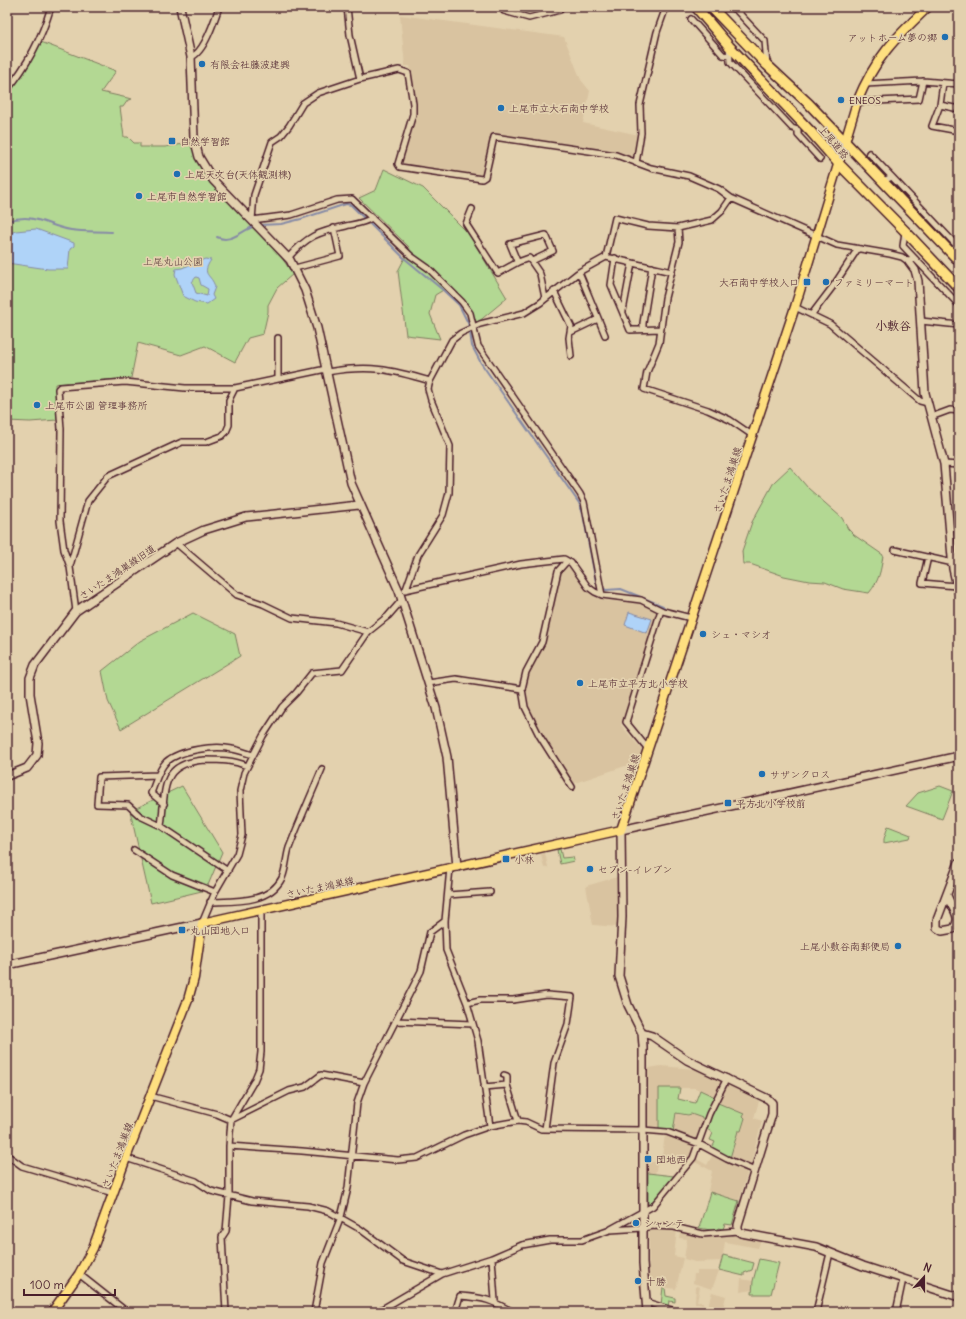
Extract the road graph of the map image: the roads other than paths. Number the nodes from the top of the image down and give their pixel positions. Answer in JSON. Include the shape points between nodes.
{"nodes":[{"id":1,"x":51,"y":7,"type":"edge"},
{"id":2,"x":180,"y":7,"type":"edge"},
{"id":3,"x":219,"y":7,"type":"edge"},
{"id":4,"x":346,"y":7,"type":"edge"},
{"id":5,"x":501,"y":7,"type":"edge"},
{"id":6,"x":561,"y":7,"type":"edge"},
{"id":7,"x":666,"y":7,"type":"edge"},
{"id":8,"x":696,"y":7,"type":"edge"},
{"id":9,"x":731,"y":7,"type":"edge"},
{"id":10,"x":928,"y":7,"type":"edge"},
{"id":11,"x":712,"y":8,"type":"edge"},
{"id":12,"x":691,"y":19,"type":"dead end"},
{"id":13,"x":729,"y":46,"type":"junction"},
{"id":14,"x":729,"y":56,"type":"junction"},
{"id":15,"x":191,"y":57,"type":"junction"},
{"id":16,"x":767,"y":65,"type":"junction"},
{"id":17,"x":360,"y":79,"type":"junction"},
{"id":18,"x":923,"y":81,"type":"junction"},
{"id":19,"x":944,"y":83,"type":"junction"},
{"id":20,"x":865,"y":84,"type":"junction"},
{"id":21,"x":959,"y":84,"type":"edge"},
{"id":22,"x":7,"y":90,"type":"edge"},
{"id":23,"x":858,"y":102,"type":"junction"},
{"id":24,"x":940,"y":105,"type":"junction"},
{"id":25,"x":959,"y":109,"type":"edge"},
{"id":26,"x":798,"y":130,"type":"junction"},
{"id":27,"x":959,"y":131,"type":"edge"},
{"id":28,"x":811,"y":132,"type":"junction"},
{"id":29,"x":845,"y":141,"type":"junction"},
{"id":30,"x":868,"y":153,"type":"dead end"},
{"id":31,"x":820,"y":159,"type":"dead end"},
{"id":32,"x":636,"y":163,"type":"junction"},
{"id":33,"x":839,"y":164,"type":"junction"},
{"id":34,"x":892,"y":177,"type":"junction"},
{"id":35,"x":883,"y":181,"type":"junction"},
{"id":36,"x":731,"y":198,"type":"junction"},
{"id":37,"x":472,"y":209,"type":"dead end"},
{"id":38,"x":372,"y":218,"type":"junction"},
{"id":39,"x":252,"y":220,"type":"junction"},
{"id":40,"x":334,"y":228,"type":"junction"},
{"id":41,"x":678,"y":228,"type":"junction"},
{"id":42,"x":905,"y":231,"type":"junction"},
{"id":43,"x":818,"y":236,"type":"junction"},
{"id":44,"x":959,"y":248,"type":"edge"},
{"id":45,"x":857,"y":250,"type":"junction"},
{"id":46,"x":606,"y":257,"type":"junction"},
{"id":47,"x":288,"y":258,"type":"junction"},
{"id":48,"x":615,"y":258,"type":"junction"},
{"id":49,"x":912,"y":260,"type":"junction"},
{"id":50,"x":532,"y":261,"type":"junction"},
{"id":51,"x":959,"y":261,"type":"edge"},
{"id":52,"x":518,"y":262,"type":"junction"},
{"id":53,"x":632,"y":263,"type":"junction"},
{"id":54,"x":652,"y":267,"type":"junction"},
{"id":55,"x":295,"y":268,"type":"junction"},
{"id":56,"x":579,"y":272,"type":"junction"},
{"id":57,"x":672,"y":272,"type":"junction"},
{"id":58,"x":959,"y":288,"type":"edge"},
{"id":59,"x":554,"y":291,"type":"junction"},
{"id":60,"x":545,"y":298,"type":"junction"},
{"id":61,"x":959,"y":305,"type":"edge"},
{"id":62,"x":795,"y":307,"type":"junction"},
{"id":63,"x":623,"y":312,"type":"junction"},
{"id":64,"x":812,"y":314,"type":"junction"},
{"id":65,"x":598,"y":319,"type":"junction"},
{"id":66,"x":921,"y":321,"type":"junction"},
{"id":67,"x":959,"y":325,"type":"edge"},
{"id":68,"x":474,"y":326,"type":"junction"},
{"id":69,"x":644,"y":329,"type":"junction"},
{"id":70,"x":661,"y":329,"type":"junction"},
{"id":71,"x":571,"y":332,"type":"junction"},
{"id":72,"x":605,"y":335,"type":"dead end"},
{"id":73,"x":278,"y":338,"type":"dead end"},
{"id":74,"x":571,"y":356,"type":"dead end"},
{"id":75,"x":326,"y":370,"type":"junction"},
{"id":76,"x":278,"y":379,"type":"junction"},
{"id":77,"x":430,"y":381,"type":"junction"},
{"id":78,"x":236,"y":388,"type":"junction"},
{"id":79,"x":928,"y":403,"type":"junction"},
{"id":80,"x":959,"y":411,"type":"edge"},
{"id":81,"x":931,"y":417,"type":"junction"},
{"id":82,"x":752,"y":435,"type":"junction"},
{"id":83,"x":944,"y":464,"type":"junction"},
{"id":84,"x":959,"y":465,"type":"edge"},
{"id":85,"x":359,"y":505,"type":"junction"},
{"id":86,"x":176,"y":543,"type":"junction"},
{"id":87,"x":895,"y":550,"type":"dead end"},
{"id":88,"x":928,"y":556,"type":"junction"},
{"id":89,"x":568,"y":561,"type":"junction"},
{"id":90,"x":953,"y":563,"type":"junction"},
{"id":91,"x":70,"y":567,"type":"junction"},
{"id":92,"x":956,"y":586,"type":"junction"},
{"id":93,"x":402,"y":590,"type":"junction"},
{"id":94,"x":959,"y":594,"type":"edge"},
{"id":95,"x":602,"y":595,"type":"junction"},
{"id":96,"x":402,"y":600,"type":"junction"},
{"id":97,"x":661,"y":610,"type":"junction"},
{"id":98,"x":76,"y":611,"type":"junction"},
{"id":99,"x":691,"y":618,"type":"junction"},
{"id":100,"x":368,"y":632,"type":"junction"},
{"id":101,"x":428,"y":683,"type":"junction"},
{"id":102,"x":522,"y":689,"type":"junction"},
{"id":103,"x":648,"y":749,"type":"junction"},
{"id":104,"x":253,"y":755,"type":"junction"},
{"id":105,"x":959,"y":756,"type":"edge"},
{"id":106,"x":247,"y":766,"type":"junction"},
{"id":107,"x":322,"y":769,"type":"dead end"},
{"id":108,"x":158,"y":775,"type":"junction"},
{"id":109,"x":7,"y":776,"type":"edge"},
{"id":110,"x":572,"y":787,"type":"dead end"},
{"id":111,"x":164,"y":804,"type":"junction"},
{"id":112,"x":161,"y":826,"type":"junction"},
{"id":113,"x":621,"y":830,"type":"junction"},
{"id":114,"x":134,"y":850,"type":"dead end"},
{"id":115,"x":959,"y":862,"type":"edge"},
{"id":116,"x":453,"y":867,"type":"junction"},
{"id":117,"x":228,"y":871,"type":"junction"},
{"id":118,"x":215,"y":892,"type":"junction"},
{"id":119,"x":490,"y":892,"type":"dead end"},
{"id":120,"x":448,"y":895,"type":"junction"},
{"id":121,"x":947,"y":895,"type":"junction"},
{"id":122,"x":210,"y":902,"type":"junction"},
{"id":123,"x":261,"y":910,"type":"junction"},
{"id":124,"x":445,"y":921,"type":"junction"},
{"id":125,"x":202,"y":923,"type":"junction"},
{"id":126,"x":7,"y":965,"type":"edge"},
{"id":127,"x":468,"y":1003,"type":"junction"},
{"id":128,"x":396,"y":1021,"type":"junction"},
{"id":129,"x":473,"y":1024,"type":"junction"},
{"id":130,"x":642,"y":1033,"type":"junction"},
{"id":131,"x":504,"y":1075,"type":"dead end"},
{"id":132,"x":727,"y":1078,"type":"junction"},
{"id":133,"x":364,"y":1083,"type":"junction"},
{"id":134,"x":507,"y":1085,"type":"junction"},
{"id":135,"x":484,"y":1087,"type":"junction"},
{"id":136,"x":150,"y":1096,"type":"junction"},
{"id":137,"x":231,"y":1120,"type":"junction"},
{"id":138,"x":518,"y":1121,"type":"junction"},
{"id":139,"x":490,"y":1126,"type":"junction"},
{"id":140,"x":545,"y":1129,"type":"junction"},
{"id":141,"x":643,"y":1130,"type":"junction"},
{"id":142,"x":699,"y":1144,"type":"junction"},
{"id":143,"x":229,"y":1146,"type":"junction"},
{"id":144,"x":7,"y":1154,"type":"edge"},
{"id":145,"x":351,"y":1156,"type":"junction"},
{"id":146,"x":126,"y":1158,"type":"junction"},
{"id":147,"x":755,"y":1171,"type":"junction"},
{"id":148,"x":113,"y":1193,"type":"junction"},
{"id":149,"x":228,"y":1196,"type":"junction"},
{"id":150,"x":643,"y":1212,"type":"junction"},
{"id":151,"x":341,"y":1217,"type":"junction"},
{"id":152,"x":643,"y":1228,"type":"junction"},
{"id":153,"x":610,"y":1230,"type":"junction"},
{"id":154,"x":738,"y":1231,"type":"junction"},
{"id":155,"x":830,"y":1253,"type":"junction"},
{"id":156,"x":492,"y":1258,"type":"junction"},
{"id":157,"x":79,"y":1274,"type":"junction"},
{"id":158,"x":442,"y":1274,"type":"junction"},
{"id":159,"x":903,"y":1279,"type":"junction"},
{"id":160,"x":959,"y":1297,"type":"edge"},
{"id":161,"x":495,"y":1301,"type":"junction"},
{"id":162,"x":646,"y":1302,"type":"junction"},
{"id":163,"x":52,"y":1312,"type":"edge"},
{"id":164,"x":127,"y":1312,"type":"edge"},
{"id":165,"x":226,"y":1312,"type":"edge"},
{"id":166,"x":314,"y":1312,"type":"edge"},
{"id":167,"x":377,"y":1312,"type":"edge"},
{"id":168,"x":455,"y":1312,"type":"edge"},
{"id":169,"x":513,"y":1312,"type":"edge"},
{"id":170,"x":647,"y":1312,"type":"edge"},
{"id":171,"x":678,"y":1312,"type":"edge"},
{"id":172,"x":816,"y":1312,"type":"edge"},
{"id":173,"x":896,"y":1312,"type":"edge"}],
"edges":[{"from":1,"to":22,"type":"street","via":[[38,42]]},
{"from":2,"to":15,"type":"street"},
{"from":3,"to":15,"type":"street","via":[[202,47]]},
{"from":4,"to":17,"type":"street"},
{"from":5,"to":6,"type":"street","via":[[504,11],[529,18],[560,10]]},
{"from":7,"to":32,"type":"street","via":[[657,32],[640,105],[641,133]]},
{"from":8,"to":13,"type":"highway","name":"上尾道路"},
{"from":9,"to":11,"type":"street"},
{"from":9,"to":16,"type":"street","via":[[765,41]]},
{"from":10,"to":20,"type":"main road","name":"さいたま鴻巣線","via":[[885,51]]},
{"from":11,"to":16,"type":"highway","name":"上尾道路"},
{"from":12,"to":14,"type":"street","via":[[723,55]]},
{"from":13,"to":14,"type":"street"},
{"from":13,"to":28,"type":"highway","name":"上尾道路"},
{"from":14,"to":26,"type":"street","via":[[730,62],[750,84],[792,128]]},
{"from":15,"to":39,"type":"street","via":[[194,138],[199,157],[213,180]]},
{"from":16,"to":29,"type":"highway","name":"上尾道路"},
{"from":17,"to":32,"type":"street","via":[[399,70],[408,72],[413,114],[398,164],[400,167],[482,179],[485,177],[494,137],[616,156]]},
{"from":17,"to":39,"type":"street","via":[[308,98],[299,107],[281,136],[272,142],[254,195]]},
{"from":18,"to":19,"type":"street"},
{"from":18,"to":20,"type":"street"},
{"from":18,"to":23,"type":"street","via":[[919,100]]},
{"from":19,"to":21,"type":"street"},
{"from":19,"to":24,"type":"street"},
{"from":20,"to":23,"type":"main road","name":"さいたま鴻巣線"},
{"from":23,"to":29,"type":"main road","name":"さいたま鴻巣線"},
{"from":24,"to":25,"type":"street"},
{"from":24,"to":27,"type":"street","via":[[932,126]]},
{"from":26,"to":28,"type":"street"},
{"from":26,"to":31,"type":"street","via":[[798,135]]},
{"from":28,"to":33,"type":"highway","name":"上尾道路"},
{"from":29,"to":33,"type":"main road","name":"さいたま鴻巣線"},
{"from":29,"to":35,"type":"highway","name":"上尾道路"},
{"from":30,"to":34,"type":"street"},
{"from":32,"to":36,"type":"street","via":[[689,176],[719,189]]},
{"from":33,"to":42,"type":"highway","name":"上尾道路"},
{"from":33,"to":43,"type":"main road","name":"さいたま鴻巣線"},
{"from":34,"to":35,"type":"street"},
{"from":34,"to":44,"type":"street"},
{"from":35,"to":51,"type":"highway","name":"上尾道路"},
{"from":36,"to":41,"type":"street","via":[[712,220]]},
{"from":36,"to":43,"type":"street"},
{"from":37,"to":52,"type":"street","via":[[466,224],[497,272]]},
{"from":38,"to":39,"type":"street","via":[[355,201],[348,198],[291,215]]},
{"from":38,"to":40,"type":"street","via":[[365,222]]},
{"from":38,"to":68,"type":"street","via":[[462,302],[470,313]]},
{"from":39,"to":47,"type":"street"},
{"from":40,"to":47,"type":"street","via":[[309,236]]},
{"from":40,"to":55,"type":"street","via":[[340,256]]},
{"from":41,"to":46,"type":"street","via":[[648,226],[615,218]]},
{"from":41,"to":57,"type":"street","via":[[679,242]]},
{"from":42,"to":49,"type":"street","via":[[903,246]]},
{"from":42,"to":58,"type":"highway","name":"上尾道路"},
{"from":43,"to":45,"type":"street"},
{"from":43,"to":62,"type":"main road","name":"さいたま鴻巣線"},
{"from":45,"to":49,"type":"street"},
{"from":45,"to":64,"type":"street"},
{"from":46,"to":48,"type":"street"},
{"from":46,"to":56,"type":"street"},
{"from":47,"to":55,"type":"street"},
{"from":48,"to":53,"type":"street"},
{"from":48,"to":63,"type":"street","via":[[611,282]]},
{"from":49,"to":61,"type":"street"},
{"from":49,"to":66,"type":"street","via":[[918,280]]},
{"from":50,"to":52,"type":"street","via":[[529,258]]},
{"from":50,"to":52,"type":"street","via":[[553,251],[546,235],[510,244]]},
{"from":50,"to":60,"type":"street","via":[[540,274]]},
{"from":53,"to":54,"type":"street"},
{"from":53,"to":63,"type":"street"},
{"from":54,"to":57,"type":"street"},
{"from":54,"to":69,"type":"street"},
{"from":55,"to":75,"type":"street","via":[[317,328]]},
{"from":56,"to":59,"type":"street"},
{"from":56,"to":65,"type":"street"},
{"from":57,"to":70,"type":"street"},
{"from":59,"to":60,"type":"street"},
{"from":59,"to":71,"type":"street","via":[[571,326]]},
{"from":60,"to":68,"type":"street","via":[[524,313]]},
{"from":62,"to":64,"type":"street"},
{"from":62,"to":82,"type":"main road","name":"さいたま鴻巣線"},
{"from":63,"to":69,"type":"street","via":[[630,330]]},
{"from":64,"to":79,"type":"street","via":[[830,324],[920,401]]},
{"from":65,"to":71,"type":"street"},
{"from":65,"to":72,"type":"street"},
{"from":66,"to":67,"type":"street"},
{"from":66,"to":79,"type":"street"},
{"from":68,"to":77,"type":"street","via":[[452,340]]},
{"from":68,"to":95,"type":"street","via":[[478,346],[487,361],[584,502]]},
{"from":69,"to":70,"type":"street"},
{"from":70,"to":82,"type":"street","via":[[644,389],[708,410],[730,420]]},
{"from":71,"to":74,"type":"street"},
{"from":73,"to":76,"type":"street"},
{"from":75,"to":76,"type":"street"},
{"from":75,"to":77,"type":"street","via":[[376,368],[398,371]]},
{"from":75,"to":85,"type":"street","via":[[346,466]]},
{"from":76,"to":78,"type":"street"},
{"from":77,"to":93,"type":"street","via":[[428,389],[431,400],[450,446],[449,493],[443,514],[418,555]]},
{"from":78,"to":91,"type":"street","via":[[229,400],[229,425],[222,436],[200,443],[182,442],[108,476],[88,501]]},
{"from":78,"to":91,"type":"street","via":[[185,388],[125,382],[58,389],[61,429],[60,521],[64,550]]},
{"from":79,"to":81,"type":"street"},
{"from":80,"to":81,"type":"street","via":[[950,410]]},
{"from":81,"to":83,"type":"street"},
{"from":82,"to":99,"type":"main road","name":"さいたま鴻巣線"},
{"from":83,"to":84,"type":"street"},
{"from":83,"to":90,"type":"street"},
{"from":85,"to":86,"type":"street","name":"さいたま鴻巣線旧道","via":[[246,517],[204,530]]},
{"from":85,"to":93,"type":"street"},
{"from":86,"to":98,"type":"street","name":"さいたま鴻巣線旧道"},
{"from":86,"to":100,"type":"street","via":[[237,596],[263,604],[292,618],[329,621]]},
{"from":87,"to":88,"type":"street"},
{"from":88,"to":90,"type":"street"},
{"from":88,"to":92,"type":"street","via":[[922,583]]},
{"from":89,"to":93,"type":"street","via":[[564,559],[521,564]]},
{"from":89,"to":95,"type":"street","via":[[588,586]]},
{"from":89,"to":102,"type":"street","via":[[558,571],[542,642],[526,672]]},
{"from":90,"to":92,"type":"street"},
{"from":91,"to":98,"type":"street"},
{"from":92,"to":94,"type":"street"},
{"from":93,"to":96,"type":"street"},
{"from":95,"to":97,"type":"street","via":[[641,600]]},
{"from":96,"to":100,"type":"street","via":[[388,616]]},
{"from":96,"to":101,"type":"street"},
{"from":97,"to":99,"type":"street"},
{"from":97,"to":103,"type":"street","via":[[626,722]]},
{"from":98,"to":109,"type":"street","name":"さいたま鴻巣線旧道","via":[[35,664],[30,678],[38,743],[37,755],[27,768]]},
{"from":99,"to":103,"type":"main road","name":"さいたま鴻巣線"},
{"from":100,"to":104,"type":"street","via":[[342,670],[318,672],[308,677],[296,694],[282,706]]},
{"from":101,"to":102,"type":"street","via":[[456,678]]},
{"from":101,"to":116,"type":"street","via":[[445,746]]},
{"from":102,"to":110,"type":"street","via":[[525,707],[539,735]]},
{"from":103,"to":113,"type":"main road","name":"さいたま鴻巣線"},
{"from":104,"to":106,"type":"street"},
{"from":104,"to":108,"type":"street","via":[[224,748],[187,752],[165,763]]},
{"from":105,"to":113,"type":"street"},
{"from":106,"to":111,"type":"street","via":[[226,760],[183,763],[174,769],[170,776]]},
{"from":106,"to":117,"type":"street","via":[[240,791],[242,835],[237,854]]},
{"from":107,"to":122,"type":"street","via":[[289,848],[283,874],[277,886],[251,900]]},
{"from":108,"to":111,"type":"street","via":[[152,793]]},
{"from":108,"to":112,"type":"street","via":[[99,777],[98,804],[128,805],[140,816]]},
{"from":111,"to":112,"type":"street"},
{"from":112,"to":117,"type":"street"},
{"from":113,"to":116,"type":"main road","name":"さいたま鴻巣線"},
{"from":113,"to":130,"type":"street","via":[[620,976],[628,1005]]},
{"from":114,"to":118,"type":"street","via":[[172,875]]},
{"from":115,"to":121,"type":"street"},
{"from":116,"to":120,"type":"street"},
{"from":116,"to":123,"type":"main road","name":"さいたま鴻巣線"},
{"from":117,"to":118,"type":"street"},
{"from":118,"to":122,"type":"street"},
{"from":119,"to":120,"type":"street"},
{"from":120,"to":124,"type":"street"},
{"from":121,"to":121,"type":"street","via":[[958,921],[954,929],[942,931],[936,925]]},
{"from":122,"to":125,"type":"street"},
{"from":123,"to":125,"type":"main road","name":"さいたま鴻巣線"},
{"from":123,"to":137,"type":"street","via":[[259,1069],[251,1089]]},
{"from":124,"to":127,"type":"street","via":[[446,950]]},
{"from":124,"to":128,"type":"street","via":[[430,932],[421,971]]},
{"from":125,"to":126,"type":"street"},
{"from":125,"to":136,"type":"main road","name":"さいたま鴻巣線","via":[[192,988]]},
{"from":127,"to":129,"type":"street"},
{"from":127,"to":140,"type":"street","via":[[480,1000],[517,1000],[547,994],[572,997],[568,1024],[554,1063]]},
{"from":128,"to":129,"type":"street"},
{"from":128,"to":133,"type":"street"},
{"from":129,"to":135,"type":"street","via":[[478,1041]]},
{"from":130,"to":132,"type":"street","via":[[652,1036],[683,1058]]},
{"from":130,"to":141,"type":"street"},
{"from":131,"to":134,"type":"street","via":[[507,1076]]},
{"from":132,"to":142,"type":"street","via":[[709,1114]]},
{"from":132,"to":147,"type":"street","via":[[768,1099],[772,1104],[772,1114]]},
{"from":133,"to":137,"type":"street","via":[[321,1075],[305,1087],[290,1091]]},
{"from":133,"to":145,"type":"street","via":[[357,1104]]},
{"from":134,"to":135,"type":"street"},
{"from":134,"to":138,"type":"street"},
{"from":135,"to":139,"type":"street"},
{"from":136,"to":137,"type":"street"},
{"from":136,"to":146,"type":"main road","name":"さいたま鴻巣線"},
{"from":137,"to":143,"type":"street"},
{"from":138,"to":139,"type":"street"},
{"from":138,"to":140,"type":"street"},
{"from":139,"to":145,"type":"street","via":[[410,1160]]},
{"from":140,"to":141,"type":"street"},
{"from":141,"to":142,"type":"street","via":[[675,1134]]},
{"from":141,"to":150,"type":"street"},
{"from":142,"to":147,"type":"street"},
{"from":142,"to":150,"type":"street","via":[[693,1158],[653,1206]]},
{"from":143,"to":145,"type":"street"},
{"from":143,"to":149,"type":"street"},
{"from":144,"to":148,"type":"street","via":[[22,1166]]},
{"from":145,"to":151,"type":"street","via":[[348,1188]]},
{"from":146,"to":148,"type":"main road","name":"さいたま鴻巣線"},
{"from":146,"to":149,"type":"street","via":[[196,1181],[211,1191]]},
{"from":147,"to":154,"type":"street"},
{"from":148,"to":157,"type":"main road","name":"さいたま鴻巣線","via":[[93,1248]]},
{"from":149,"to":151,"type":"street","via":[[252,1202],[308,1206]]},
{"from":149,"to":165,"type":"street","via":[[226,1231],[222,1237]]},
{"from":150,"to":152,"type":"street"},
{"from":150,"to":153,"type":"street"},
{"from":151,"to":158,"type":"street","via":[[403,1261]]},
{"from":151,"to":166,"type":"street","via":[[323,1263]]},
{"from":152,"to":153,"type":"street"},
{"from":152,"to":154,"type":"street","via":[[674,1227],[702,1234]]},
{"from":152,"to":162,"type":"street"},
{"from":153,"to":156,"type":"street","via":[[582,1240],[550,1240],[522,1245]]},
{"from":154,"to":155,"type":"street","via":[[811,1246]]},
{"from":155,"to":159,"type":"street"},
{"from":155,"to":172,"type":"street"},
{"from":156,"to":158,"type":"street"},
{"from":156,"to":161,"type":"street"},
{"from":157,"to":163,"type":"main road","name":"さいたま鴻巣線"},
{"from":157,"to":164,"type":"street"},
{"from":158,"to":167,"type":"street"},
{"from":159,"to":160,"type":"street"},
{"from":159,"to":173,"type":"street"},
{"from":161,"to":168,"type":"street","via":[[460,1296]]},
{"from":161,"to":169,"type":"street"},
{"from":162,"to":170,"type":"street"},
{"from":162,"to":171,"type":"street"}]}
